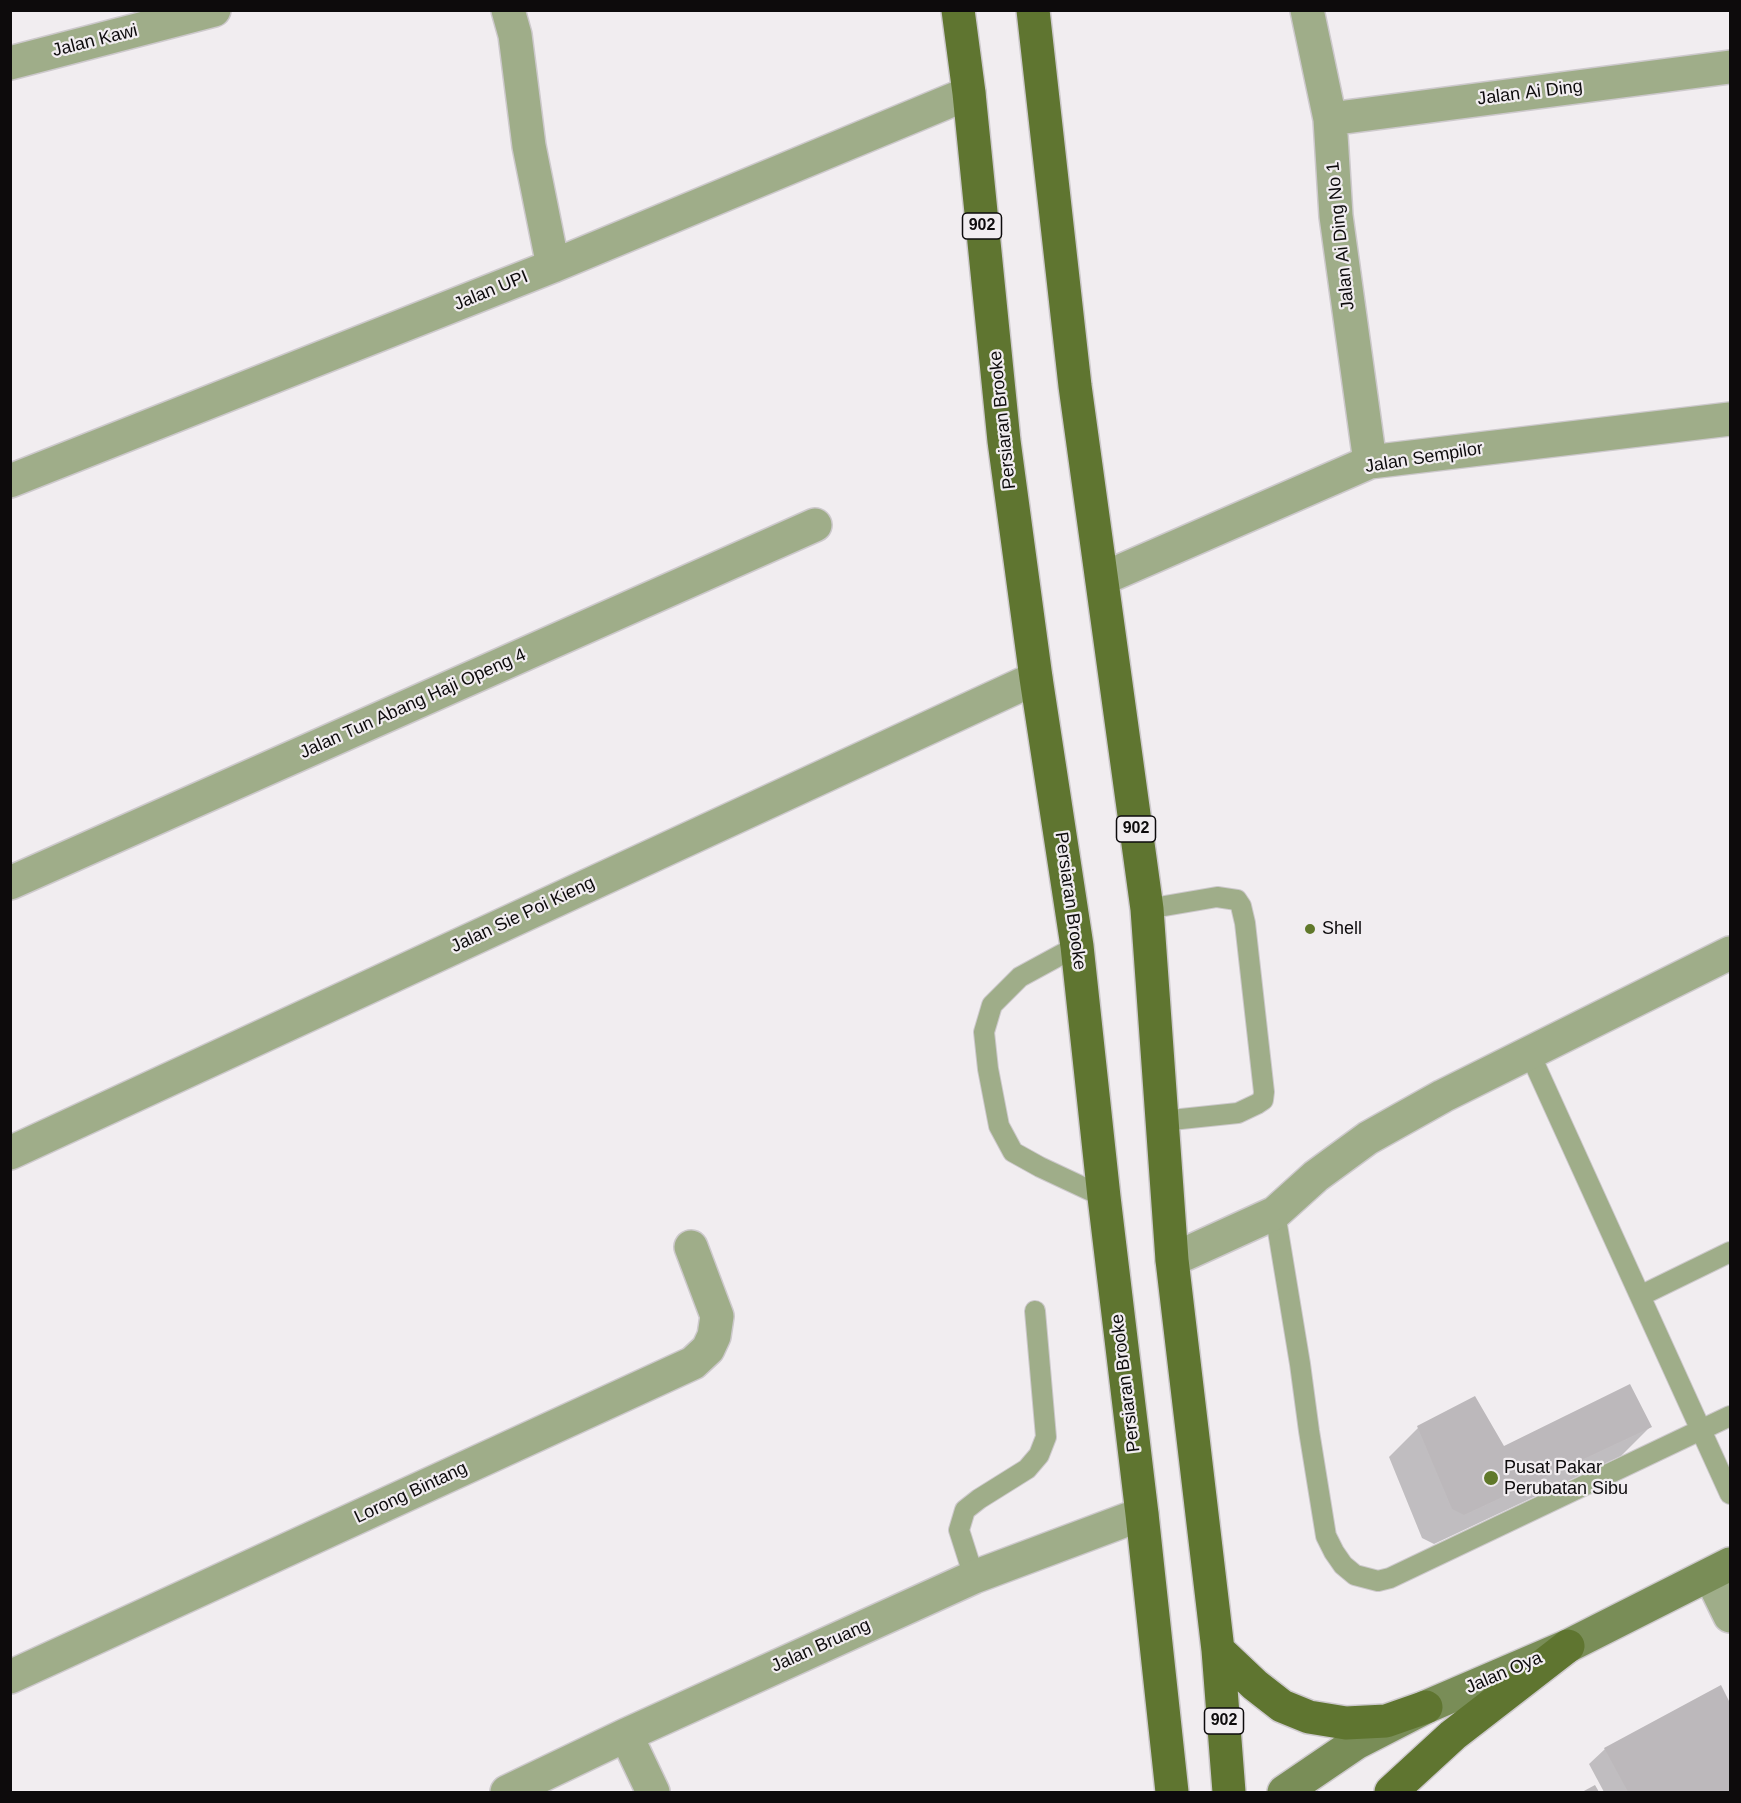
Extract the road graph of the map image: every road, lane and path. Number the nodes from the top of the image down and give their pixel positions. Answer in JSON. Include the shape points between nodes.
{"nodes":[{"id":1,"x":214,"y":10,"type":"edge"},
{"id":2,"x":508,"y":10,"type":"edge"},
{"id":3,"x":958,"y":10,"type":"edge"},
{"id":4,"x":1034,"y":10,"type":"edge"},
{"id":5,"x":1307,"y":10,"type":"edge"},
{"id":6,"x":10,"y":63,"type":"edge"},
{"id":7,"x":1731,"y":68,"type":"edge"},
{"id":8,"x":969,"y":93,"type":"junction"},
{"id":9,"x":1330,"y":119,"type":"junction"},
{"id":10,"x":553,"y":266,"type":"junction"},
{"id":11,"x":1731,"y":419,"type":"edge"},
{"id":12,"x":1370,"y":462,"type":"junction"},
{"id":13,"x":10,"y":481,"type":"edge"},
{"id":14,"x":815,"y":525,"type":"dead end"},
{"id":15,"x":1102,"y":579,"type":"junction"},
{"id":16,"x":1036,"y":678,"type":"junction"},
{"id":17,"x":10,"y":883,"type":"edge"},
{"id":18,"x":1147,"y":909,"type":"junction"},
{"id":19,"x":1077,"y":946,"type":"junction"},
{"id":20,"x":1731,"y":953,"type":"edge"},
{"id":21,"x":1530,"y":1054,"type":"junction"},
{"id":22,"x":1162,"y":1121,"type":"junction"},
{"id":23,"x":10,"y":1153,"type":"edge"},
{"id":24,"x":1104,"y":1197,"type":"junction"},
{"id":25,"x":1275,"y":1213,"type":"junction"},
{"id":26,"x":690,"y":1247,"type":"dead end"},
{"id":27,"x":1731,"y":1252,"type":"edge"},
{"id":28,"x":1172,"y":1260,"type":"junction"},
{"id":29,"x":1640,"y":1296,"type":"junction"},
{"id":30,"x":1035,"y":1311,"type":"dead end"},
{"id":31,"x":1731,"y":1416,"type":"edge"},
{"id":32,"x":1702,"y":1431,"type":"junction"},
{"id":33,"x":1731,"y":1494,"type":"edge"},
{"id":34,"x":1142,"y":1514,"type":"junction"},
{"id":35,"x":1720,"y":1569,"type":"edge"},
{"id":36,"x":974,"y":1577,"type":"junction"},
{"id":37,"x":1731,"y":1616,"type":"edge"},
{"id":38,"x":1568,"y":1646,"type":"junction"},
{"id":39,"x":1218,"y":1650,"type":"junction"},
{"id":40,"x":10,"y":1677,"type":"edge"},
{"id":41,"x":1426,"y":1707,"type":"junction"},
{"id":42,"x":626,"y":1735,"type":"junction"},
{"id":43,"x":507,"y":1792,"type":"edge"},
{"id":44,"x":652,"y":1792,"type":"edge"},
{"id":45,"x":1172,"y":1792,"type":"edge"},
{"id":46,"x":1229,"y":1792,"type":"edge"},
{"id":47,"x":1284,"y":1792,"type":"edge"},
{"id":48,"x":1391,"y":1792,"type":"edge"}],
"edges":[{"from":1,"to":6,"type":"street","name":"Jalan Kawi"},
{"from":2,"to":10,"type":"street"},
{"from":3,"to":8,"type":"main road","name":"Persiaran Brooke","number":"902"},
{"from":4,"to":15,"type":"main road","number":"902"},
{"from":5,"to":9,"type":"street","name":"Jalan Ai Ding No 1"},
{"from":7,"to":9,"type":"street","name":"Jalan Ai Ding"},
{"from":8,"to":10,"type":"street","name":"Jalan UPI"},
{"from":8,"to":16,"type":"main road","name":"Persiaran Brooke","number":"902","via":[[1004,441]]},
{"from":9,"to":12,"type":"street","name":"Jalan Ai Ding No 1","via":[[1336,216]]},
{"from":10,"to":13,"type":"street","name":"Jalan UPI"},
{"from":11,"to":12,"type":"street","name":"Jalan Sempilor"},
{"from":12,"to":15,"type":"street","name":"Jalan Sempilor"},
{"from":14,"to":17,"type":"street","name":"Jalan Tun Abang Haji Openg 4"},
{"from":15,"to":18,"type":"main road","number":"902"},
{"from":16,"to":19,"type":"main road","name":"Persiaran Brooke","number":"902"},
{"from":16,"to":23,"type":"street","name":"Jalan Sie Poi Kieng"},
{"from":18,"to":22,"type":"main road","number":"902"},
{"from":18,"to":22,"type":"lane","via":[[1217,897],[1237,900],[1241,906],[1264,1092],[1263,1100],[1238,1113]]},
{"from":19,"to":24,"type":"main road","name":"Persiaran Brooke","number":"902"},
{"from":19,"to":24,"type":"lane","via":[[1020,977],[993,1005],[984,1032],[999,1126],[1013,1152]]},
{"from":20,"to":21,"type":"street"},
{"from":21,"to":25,"type":"street","via":[[1368,1138],[1316,1176]]},
{"from":21,"to":29,"type":"lane"},
{"from":22,"to":28,"type":"main road","number":"902"},
{"from":24,"to":34,"type":"main road","name":"Persiaran Brooke","number":"902"},
{"from":25,"to":28,"type":"street"},
{"from":25,"to":32,"type":"lane","via":[[1326,1536],[1343,1565],[1355,1575],[1378,1581],[1390,1578]]},
{"from":26,"to":40,"type":"street","name":"Lorong Bintang","via":[[717,1316],[708,1349],[693,1364]]},
{"from":27,"to":29,"type":"lane"},
{"from":28,"to":39,"type":"main road","number":"902"},
{"from":29,"to":32,"type":"lane"},
{"from":30,"to":36,"type":"lane","via":[[1046,1437],[1039,1455],[1027,1469],[965,1510],[958,1530]]},
{"from":31,"to":32,"type":"lane"},
{"from":32,"to":33,"type":"lane"},
{"from":34,"to":36,"type":"street","name":"Jalan Bruang"},
{"from":34,"to":45,"type":"main road","name":"Persiaran Brooke","number":"902"},
{"from":35,"to":37,"type":"street"},
{"from":35,"to":38,"type":"main road","name":"Jalan Oya"},
{"from":36,"to":42,"type":"street","name":"Jalan Bruang"},
{"from":38,"to":41,"type":"main road","name":"Jalan Oya"},
{"from":38,"to":48,"type":"main road","via":[[1453,1735]]},
{"from":39,"to":41,"type":"main road","via":[[1282,1706],[1309,1717],[1346,1724],[1386,1721]]},
{"from":39,"to":46,"type":"main road","number":"902"},
{"from":41,"to":47,"type":"main road","name":"Jalan Oya","via":[[1356,1743]]},
{"from":42,"to":43,"type":"street","name":"Jalan Bruang"},
{"from":42,"to":44,"type":"street"}]}
